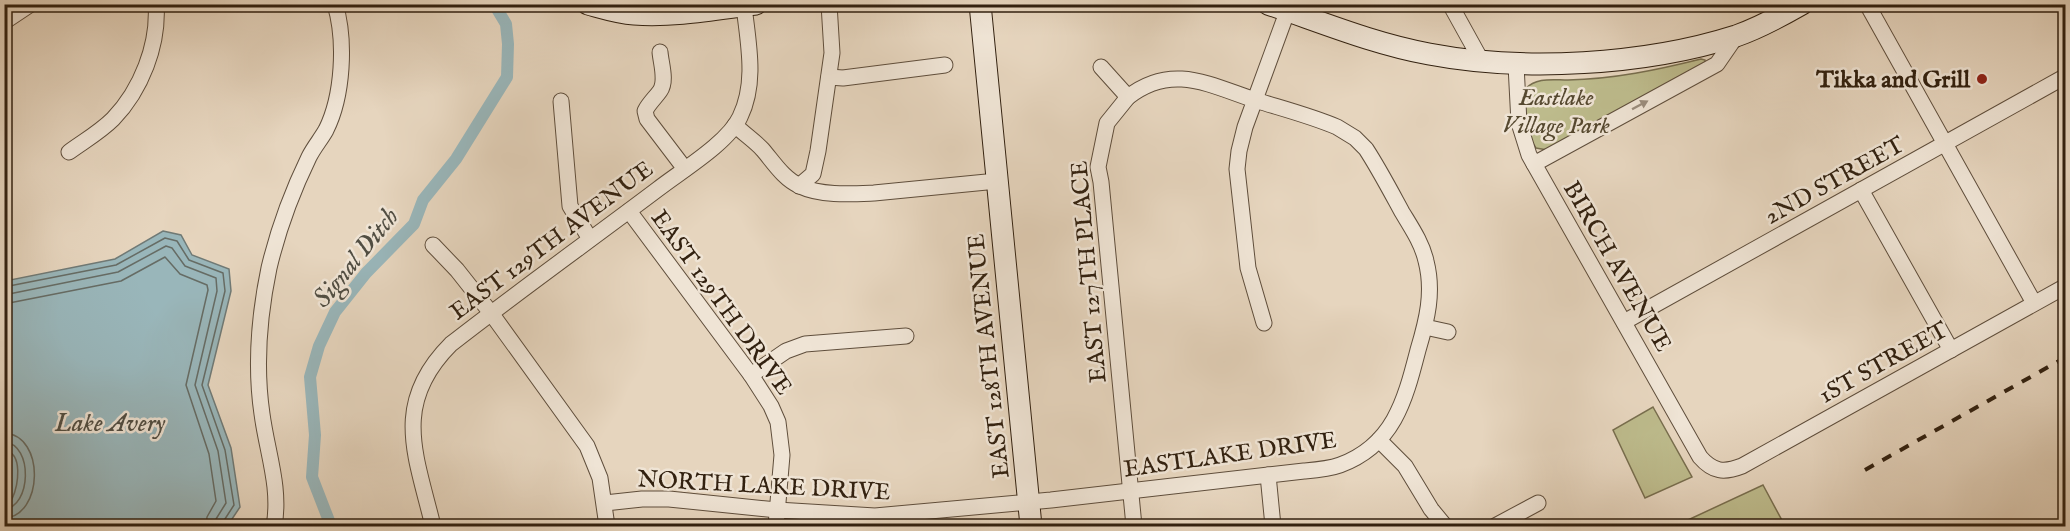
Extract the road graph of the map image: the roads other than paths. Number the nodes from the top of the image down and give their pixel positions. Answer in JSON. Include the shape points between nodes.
{"nodes":[{"id":1,"x":31,"y":4,"type":"edge"},
{"id":2,"x":156,"y":4,"type":"edge"},
{"id":3,"x":335,"y":4,"type":"edge"},
{"id":4,"x":588,"y":4,"type":"edge"},
{"id":5,"x":829,"y":4,"type":"edge"},
{"id":6,"x":980,"y":4,"type":"edge"},
{"id":7,"x":1450,"y":4,"type":"edge"},
{"id":8,"x":1802,"y":4,"type":"edge"},
{"id":9,"x":1868,"y":4,"type":"edge"},
{"id":10,"x":750,"y":5,"type":"edge"},
{"id":11,"x":1282,"y":7,"type":"edge"},
{"id":12,"x":4,"y":22,"type":"edge"},
{"id":13,"x":1737,"y":35,"type":"junction"},
{"id":14,"x":660,"y":52,"type":"dead end"},
{"id":15,"x":1481,"y":60,"type":"junction"},
{"id":16,"x":945,"y":65,"type":"dead end"},
{"id":17,"x":1516,"y":65,"type":"junction"},
{"id":18,"x":1101,"y":67,"type":"dead end"},
{"id":19,"x":2066,"y":76,"type":"edge"},
{"id":20,"x":829,"y":77,"type":"junction"},
{"id":21,"x":1128,"y":97,"type":"junction"},
{"id":22,"x":1254,"y":100,"type":"junction"},
{"id":23,"x":561,"y":101,"type":"dead end"},
{"id":24,"x":735,"y":125,"type":"junction"},
{"id":25,"x":1944,"y":144,"type":"junction"},
{"id":26,"x":69,"y":152,"type":"dead end"},
{"id":27,"x":1534,"y":164,"type":"junction"},
{"id":28,"x":685,"y":169,"type":"junction"},
{"id":29,"x":997,"y":181,"type":"junction"},
{"id":30,"x":799,"y":186,"type":"junction"},
{"id":31,"x":1861,"y":190,"type":"junction"},
{"id":32,"x":629,"y":211,"type":"junction"},
{"id":33,"x":590,"y":239,"type":"junction"},
{"id":34,"x":433,"y":245,"type":"dead end"},
{"id":35,"x":2066,"y":286,"type":"edge"},
{"id":36,"x":2034,"y":303,"type":"junction"},
{"id":37,"x":491,"y":313,"type":"junction"},
{"id":38,"x":1624,"y":322,"type":"junction"},
{"id":39,"x":1264,"y":323,"type":"dead end"},
{"id":40,"x":1425,"y":327,"type":"junction"},
{"id":41,"x":1448,"y":332,"type":"dead end"},
{"id":42,"x":906,"y":336,"type":"dead end"},
{"id":43,"x":1951,"y":350,"type":"junction"},
{"id":44,"x":751,"y":375,"type":"junction"},
{"id":45,"x":1379,"y":440,"type":"junction"},
{"id":46,"x":1721,"y":471,"type":"joint"},
{"id":47,"x":1268,"y":475,"type":"junction"},
{"id":48,"x":1130,"y":491,"type":"junction"},
{"id":49,"x":1029,"y":502,"type":"junction"},
{"id":50,"x":605,"y":503,"type":"junction"},
{"id":51,"x":1538,"y":503,"type":"dead end"},
{"id":52,"x":777,"y":510,"type":"junction"},
{"id":53,"x":926,"y":519,"type":"edge"},
{"id":54,"x":273,"y":526,"type":"edge"},
{"id":55,"x":433,"y":526,"type":"edge"},
{"id":56,"x":607,"y":526,"type":"edge"},
{"id":57,"x":776,"y":526,"type":"edge"},
{"id":58,"x":1031,"y":526,"type":"edge"},
{"id":59,"x":1134,"y":526,"type":"edge"},
{"id":60,"x":1273,"y":526,"type":"edge"},
{"id":61,"x":1445,"y":526,"type":"edge"},
{"id":62,"x":1495,"y":526,"type":"edge"}],
"edges":[{"from":1,"to":12,"type":"street"},
{"from":2,"to":26,"type":"street","via":[[155,33],[147,61],[127,103],[101,130]]},
{"from":3,"to":54,"type":"street","via":[[341,65],[337,100],[280,228],[262,311],[259,390],[276,486]]},
{"from":4,"to":10,"type":"street","via":[[634,14]]},
{"from":5,"to":20,"type":"street"},
{"from":6,"to":29,"type":"street","name":"EAST 128TH AVENUE"},
{"from":7,"to":15,"type":"street"},
{"from":8,"to":13,"type":"street"},
{"from":9,"to":25,"type":"street"},
{"from":10,"to":24,"type":"street","name":"EAST 129TH AVENUE","via":[[750,83]]},
{"from":11,"to":15,"type":"street","via":[[1387,44]]},
{"from":11,"to":22,"type":"street"},
{"from":13,"to":17,"type":"street","via":[[1614,60]]},
{"from":27,"to":13,"type":"street","one_way":true,"via":[[1717,64]]},
{"from":14,"to":28,"type":"street","via":[[663,81],[645,111]]},
{"from":15,"to":17,"type":"street"},
{"from":16,"to":20,"type":"street"},
{"from":17,"to":27,"type":"street","name":"BIRCH AVENUE","via":[[1519,123]]},
{"from":18,"to":21,"type":"street"},
{"from":19,"to":25,"type":"street","name":"2ND STREET"},
{"from":20,"to":30,"type":"street","via":[[813,174]]},
{"from":21,"to":22,"type":"street","name":"EASTLAKE DRIVE","via":[[1142,86],[1161,80],[1191,78]]},
{"from":21,"to":48,"type":"street","name":"EAST 127TH PLACE","via":[[1107,123],[1098,167]]},
{"from":22,"to":39,"type":"street","via":[[1237,169],[1248,268]]},
{"from":22,"to":40,"type":"street","name":"EASTLAKE DRIVE","via":[[1337,126],[1366,149],[1425,256],[1430,291]]},
{"from":23,"to":33,"type":"street","via":[[570,206]]},
{"from":24,"to":28,"type":"street","name":"EAST 129TH AVENUE"},
{"from":24,"to":30,"type":"street"},
{"from":25,"to":31,"type":"street","name":"2ND STREET"},
{"from":25,"to":36,"type":"street"},
{"from":27,"to":38,"type":"street","name":"BIRCH AVENUE"},
{"from":28,"to":32,"type":"street","name":"EAST 129TH AVENUE"},
{"from":29,"to":30,"type":"street","via":[[874,194]]},
{"from":29,"to":49,"type":"street","name":"EAST 128TH AVENUE"},
{"from":31,"to":38,"type":"street","name":"2ND STREET"},
{"from":31,"to":43,"type":"street"},
{"from":32,"to":33,"type":"street","name":"EAST 129TH AVENUE"},
{"from":32,"to":44,"type":"street","name":"EAST 129TH DRIVE"},
{"from":33,"to":37,"type":"street","name":"EAST 129TH AVENUE"},
{"from":34,"to":37,"type":"street"},
{"from":35,"to":36,"type":"street","name":"1ST STREET"},
{"from":36,"to":43,"type":"street","name":"1ST STREET"},
{"from":37,"to":50,"type":"street","via":[[587,446]]},
{"from":37,"to":55,"type":"street","name":"EAST 129TH AVENUE","via":[[438,356],[419,388],[413,409],[413,444]]},
{"from":38,"to":46,"type":"street","name":"BIRCH AVENUE","via":[[1700,457],[1711,468]]},
{"from":40,"to":41,"type":"street"},
{"from":40,"to":45,"type":"street","name":"EASTLAKE DRIVE","via":[[1399,414]]},
{"from":42,"to":44,"type":"street","via":[[805,344],[786,351]]},
{"from":43,"to":46,"type":"street","name":"1ST STREET","via":[[1742,466]]},
{"from":44,"to":52,"type":"street","name":"EAST 129TH DRIVE","via":[[778,422],[783,455]]},
{"from":45,"to":47,"type":"street","name":"EASTLAKE DRIVE","via":[[1341,465]]},
{"from":45,"to":61,"type":"street","via":[[1405,466]]},
{"from":47,"to":48,"type":"street","name":"EASTLAKE DRIVE"},
{"from":47,"to":60,"type":"street"},
{"from":48,"to":49,"type":"street","name":"EASTLAKE DRIVE"},
{"from":48,"to":59,"type":"street","name":"EAST 127TH PLACE"},
{"from":49,"to":53,"type":"street","name":"NORTH LAKE DRIVE"},
{"from":49,"to":58,"type":"street","name":"EAST 128TH AVENUE"},
{"from":50,"to":52,"type":"street","name":"NORTH LAKE DRIVE","via":[[669,499]]},
{"from":50,"to":56,"type":"street"},
{"from":51,"to":62,"type":"street"},
{"from":52,"to":53,"type":"street","name":"NORTH LAKE DRIVE"},
{"from":52,"to":57,"type":"street","name":"EAST 129TH DRIVE"}]}
